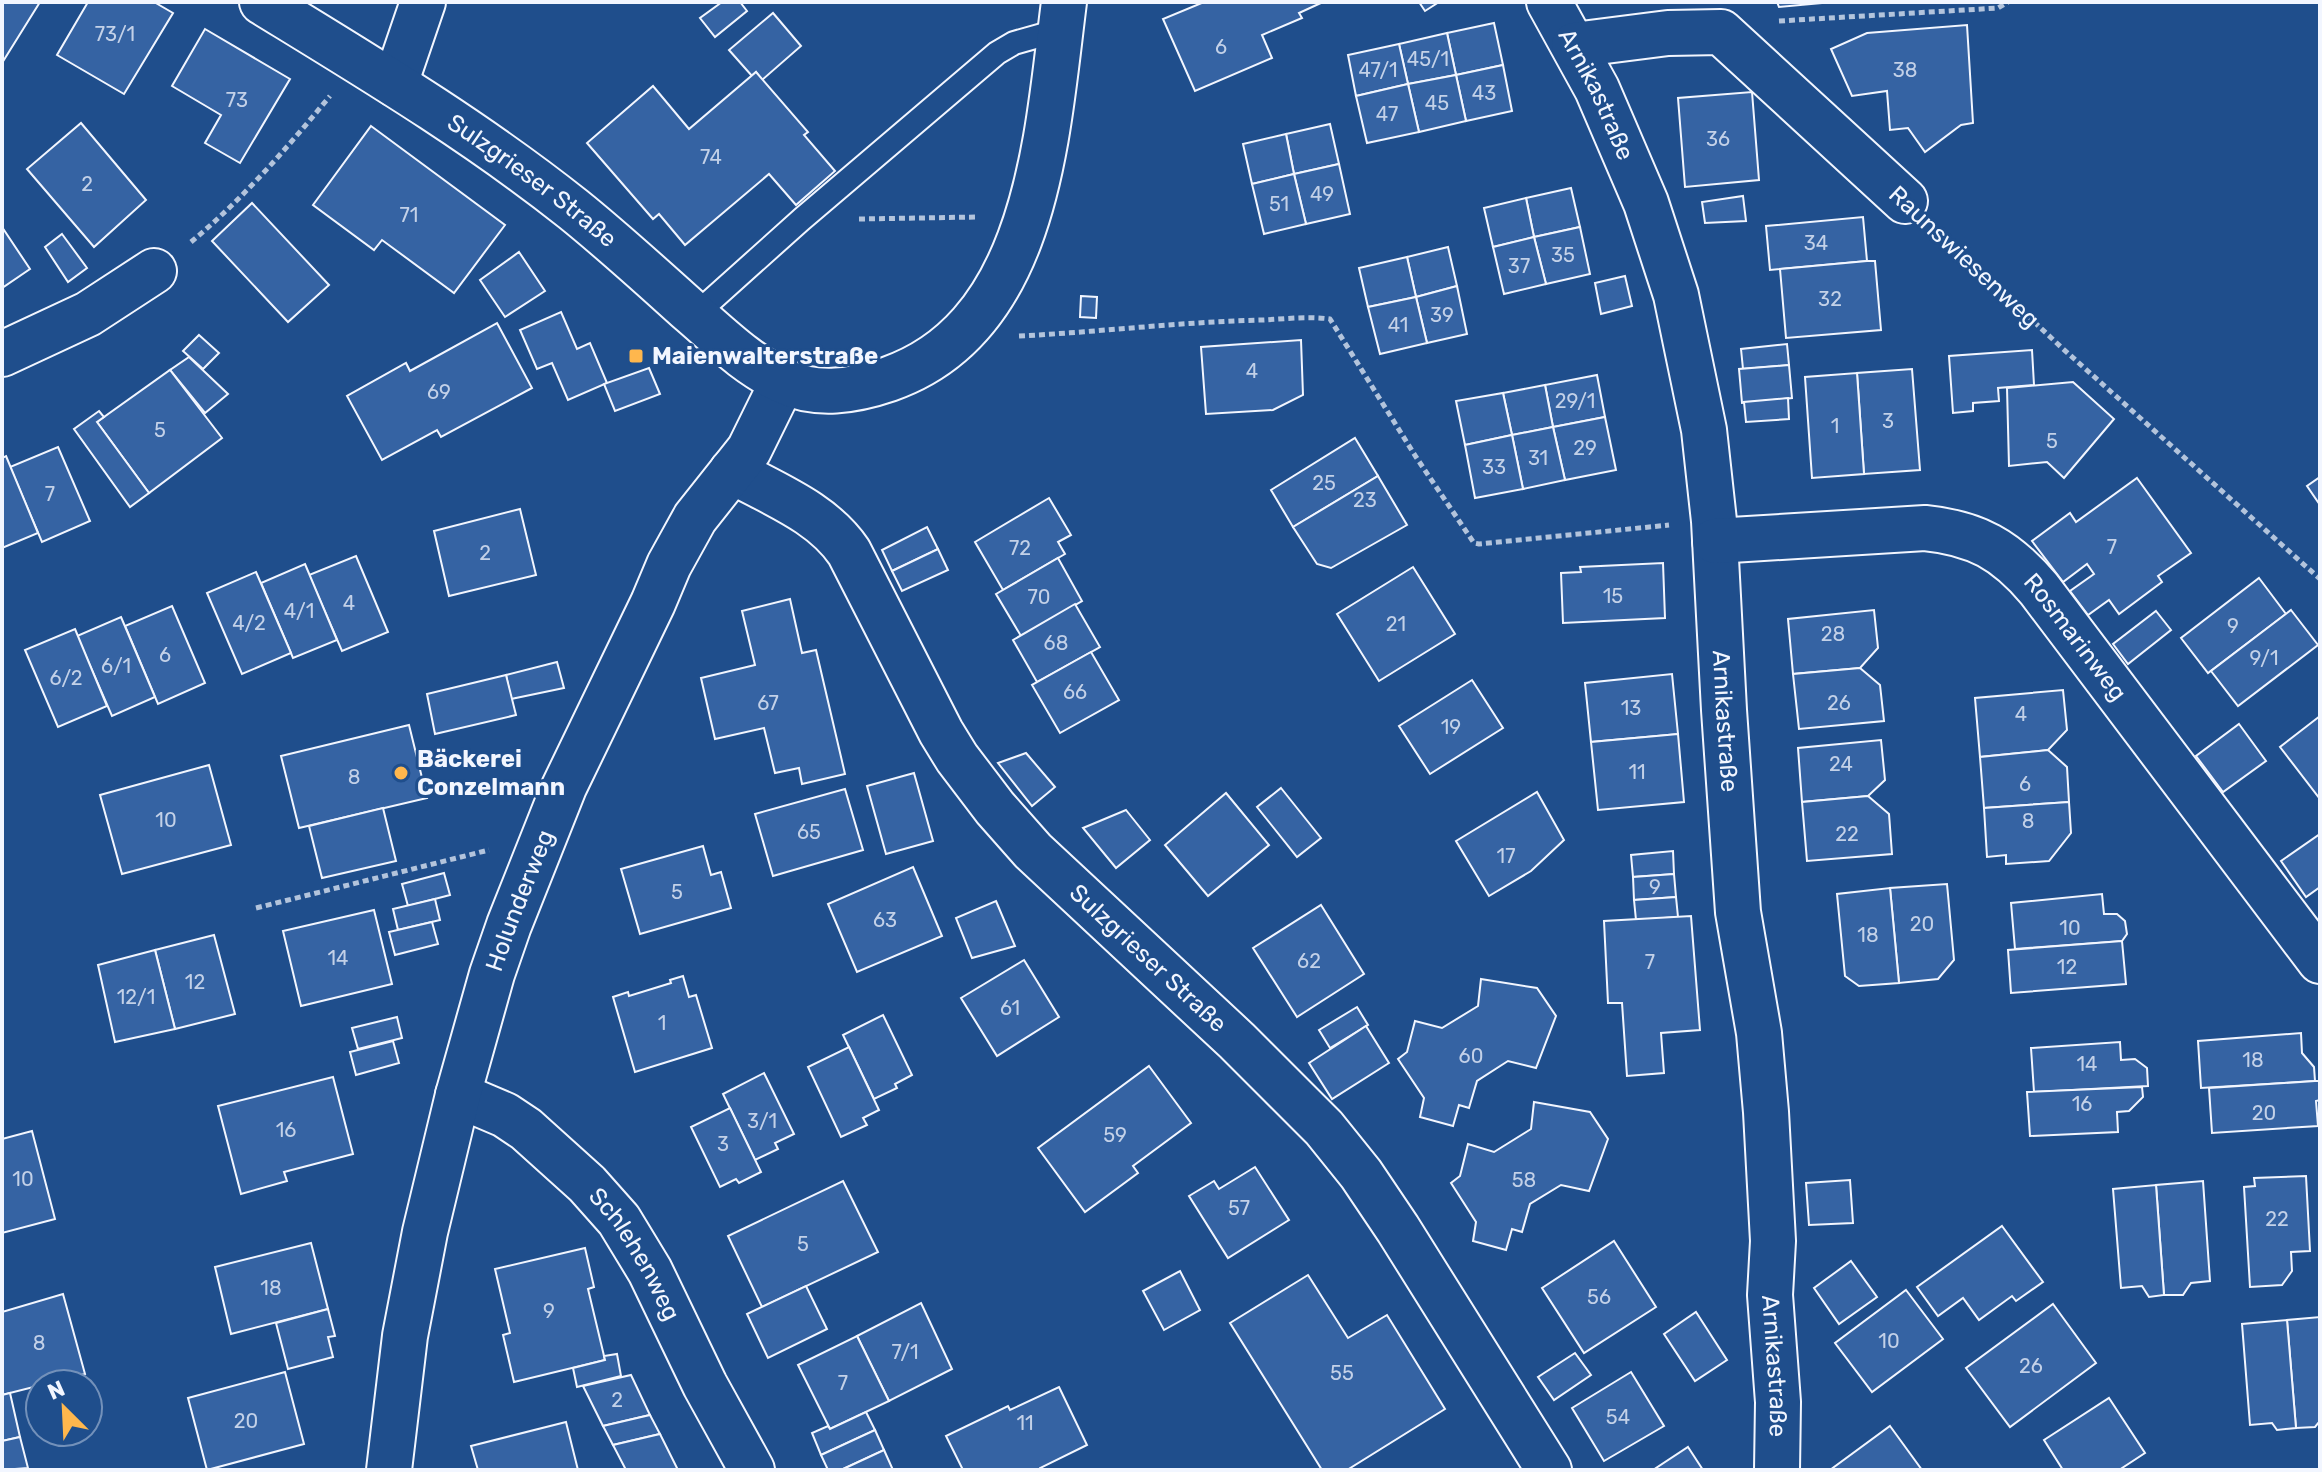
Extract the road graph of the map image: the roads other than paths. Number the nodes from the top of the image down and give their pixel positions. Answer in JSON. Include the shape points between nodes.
{"nodes":[{"id":1,"x":262,"y":2,"type":"edge"},
{"id":2,"x":423,"y":2,"type":"edge"},
{"id":3,"x":1549,"y":2,"type":"edge"},
{"id":4,"x":1062,"y":16,"type":"edge"},
{"id":5,"x":1574,"y":45,"type":"junction"},
{"id":6,"x":395,"y":84,"type":"junction"},
{"id":7,"x":1905,"y":201,"type":"road end"},
{"id":8,"x":154,"y":271,"type":"road end"},
{"id":9,"x":695,"y":315,"type":"junction"},
{"id":10,"x":2,"y":354,"type":"edge"},
{"id":11,"x":783,"y":381,"type":"junction"},
{"id":12,"x":732,"y":471,"type":"junction"},
{"id":13,"x":1714,"y":531,"type":"junction"},
{"id":14,"x":2320,"y":961,"type":"edge"},
{"id":15,"x":458,"y":1095,"type":"junction"},
{"id":16,"x":389,"y":1470,"type":"edge"},
{"id":17,"x":752,"y":1470,"type":"edge"},
{"id":18,"x":1549,"y":1470,"type":"edge"},
{"id":19,"x":1777,"y":1470,"type":"edge"}],
"edges":[{"from":1,"to":6,"type":"street","name":"Sulzgrieser Straße"},
{"from":2,"to":6,"type":"street"},
{"from":3,"to":5,"type":"street","name":"Arnikastraße"},
{"from":4,"to":9,"type":"lane","via":[[997,53]]},
{"from":4,"to":11,"type":"street","via":[[1029,215],[992,296],[972,324],[938,355],[860,388],[819,390]]},
{"from":5,"to":7,"type":"street","name":"Raunswiesenweg","via":[[1721,32]]},
{"from":5,"to":13,"type":"street","name":"Arnikastraße","via":[[1630,163],[1676,295],[1704,430]]},
{"from":6,"to":9,"type":"street","name":"Sulzgrieser Straße","via":[[550,191]]},
{"from":8,"to":10,"type":"street","via":[[88,314]]},
{"from":9,"to":11,"type":"street","name":"Sulzgrieser Straße","via":[[749,361]]},
{"from":11,"to":12,"type":"street","name":"Holunderweg","via":[[758,434]]},
{"from":12,"to":15,"type":"street","name":"Holunderweg","via":[[678,547],[564,787],[496,962]]},
{"from":12,"to":18,"type":"street","name":"Sulzgrieser Straße","via":[[831,529],[849,552],[941,732],[1003,818],[1333,1139],[1398,1229]]},
{"from":13,"to":14,"type":"street","name":"Rosmarinweg","via":[[1925,528],[1972,536],[1999,552],[2039,589]]},
{"from":13,"to":19,"type":"street","name":"Arnikastraße","via":[[1738,912],[1759,1033],[1766,1112]]},
{"from":15,"to":16,"type":"street","name":"Holunderweg","via":[[413,1290]]},
{"from":15,"to":17,"type":"street","name":"Schlehenweg","via":[[526,1129],[619,1220]]}]}
